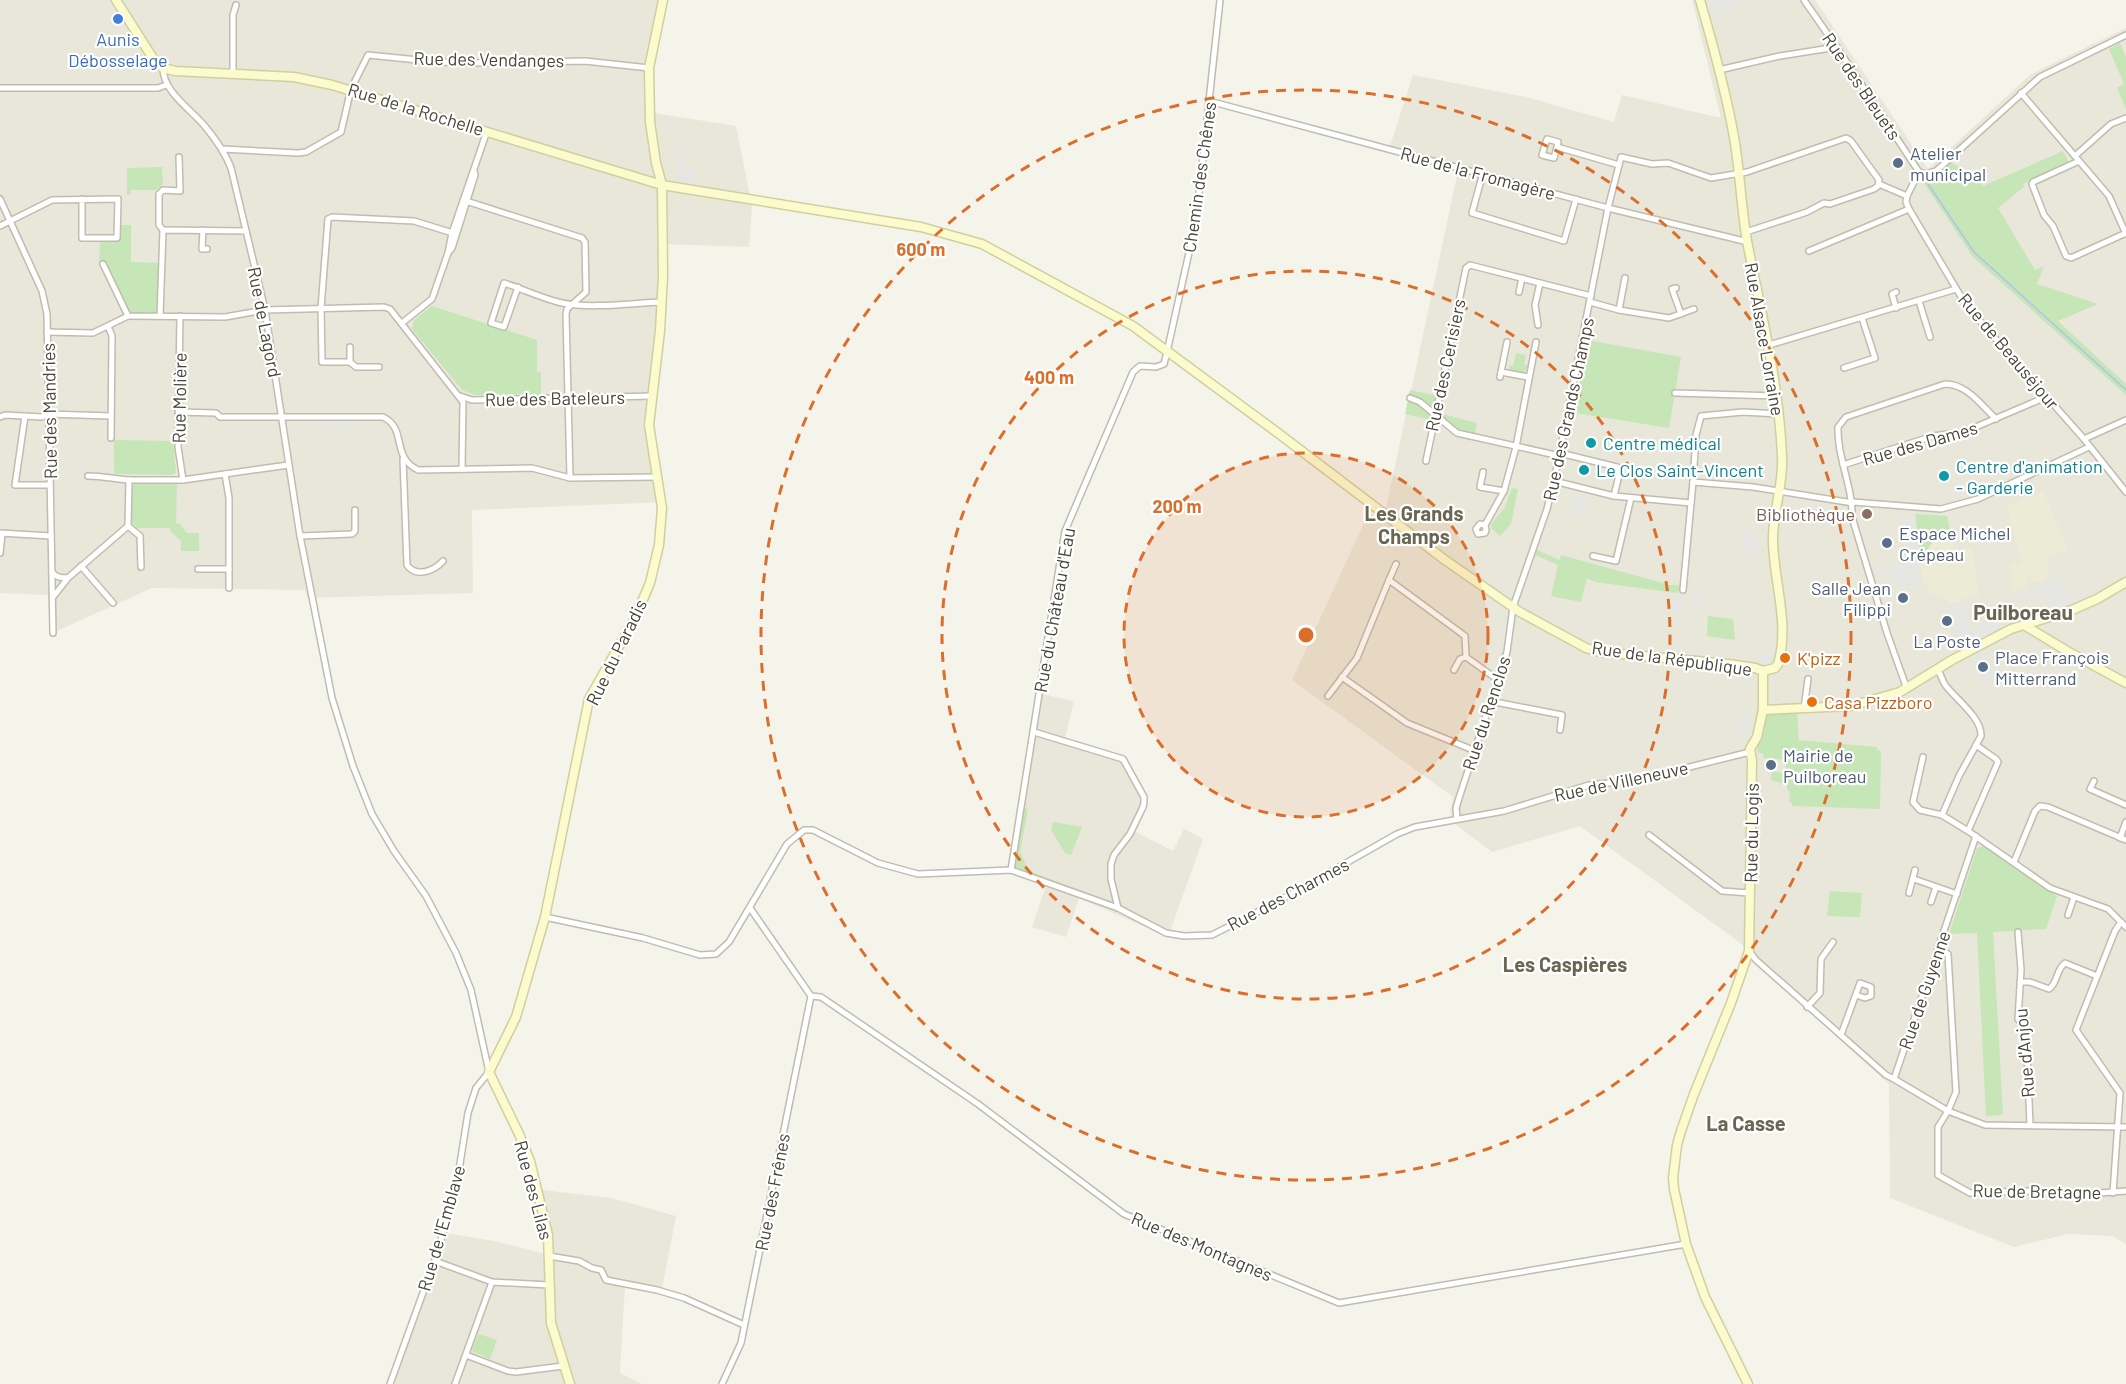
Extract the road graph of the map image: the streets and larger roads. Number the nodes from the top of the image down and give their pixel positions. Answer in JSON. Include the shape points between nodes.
{"nodes":[{"id":1,"x":116,"y":0,"type":"edge"},
{"id":2,"x":663,"y":0,"type":"edge"},
{"id":3,"x":1220,"y":0,"type":"edge"},
{"id":4,"x":1700,"y":0,"type":"edge"},
{"id":5,"x":1804,"y":0,"type":"edge"},
{"id":6,"x":236,"y":5,"type":"dead end"},
{"id":7,"x":2126,"y":35,"type":"edge"},
{"id":8,"x":1837,"y":48,"type":"junction"},
{"id":9,"x":163,"y":68,"type":"junction"},
{"id":10,"x":649,"y":68,"type":"junction"},
{"id":11,"x":1719,"y":69,"type":"junction"},
{"id":12,"x":233,"y":74,"type":"junction"},
{"id":13,"x":166,"y":85,"type":"junction"},
{"id":14,"x":0,"y":88,"type":"edge"},
{"id":15,"x":351,"y":89,"type":"junction"},
{"id":16,"x":2021,"y":93,"type":"junction"},
{"id":17,"x":1209,"y":101,"type":"junction"},
{"id":18,"x":2126,"y":117,"type":"edge"},
{"id":19,"x":487,"y":131,"type":"junction"},
{"id":20,"x":1557,"y":147,"type":"dead end"},
{"id":21,"x":222,"y":149,"type":"junction"},
{"id":22,"x":179,"y":157,"type":"dead end"},
{"id":23,"x":2077,"y":159,"type":"junction"},
{"id":24,"x":1619,"y":165,"type":"junction"},
{"id":25,"x":1919,"y":172,"type":"junction"},
{"id":26,"x":1483,"y":173,"type":"junction"},
{"id":27,"x":1738,"y":173,"type":"junction"},
{"id":28,"x":1879,"y":184,"type":"junction"},
{"id":29,"x":662,"y":185,"type":"junction"},
{"id":30,"x":1907,"y":196,"type":"junction"},
{"id":31,"x":0,"y":199,"type":"edge"},
{"id":32,"x":82,"y":199,"type":"junction"},
{"id":33,"x":1576,"y":199,"type":"junction"},
{"id":34,"x":465,"y":200,"type":"junction"},
{"id":35,"x":1608,"y":208,"type":"junction"},
{"id":36,"x":1909,"y":209,"type":"junction"},
{"id":37,"x":10,"y":221,"type":"junction"},
{"id":38,"x":0,"y":226,"type":"edge"},
{"id":39,"x":163,"y":230,"type":"junction"},
{"id":40,"x":203,"y":230,"type":"junction"},
{"id":41,"x":246,"y":231,"type":"junction"},
{"id":42,"x":1746,"y":232,"type":"junction"},
{"id":43,"x":2126,"y":233,"type":"edge"},
{"id":44,"x":454,"y":234,"type":"junction"},
{"id":45,"x":1748,"y":242,"type":"junction"},
{"id":46,"x":207,"y":249,"type":"dead end"},
{"id":47,"x":1809,"y":251,"type":"dead end"},
{"id":48,"x":103,"y":264,"type":"dead end"},
{"id":49,"x":1522,"y":278,"type":"junction"},
{"id":50,"x":1625,"y":278,"type":"dead end"},
{"id":51,"x":1540,"y":283,"type":"junction"},
{"id":52,"x":518,"y":287,"type":"junction"},
{"id":53,"x":1676,"y":288,"type":"dead end"},
{"id":54,"x":1956,"y":289,"type":"junction"},
{"id":55,"x":1519,"y":292,"type":"dead end"},
{"id":56,"x":1896,"y":292,"type":"dead end"},
{"id":57,"x":1590,"y":299,"type":"junction"},
{"id":58,"x":1919,"y":301,"type":"junction"},
{"id":59,"x":662,"y":302,"type":"junction"},
{"id":60,"x":573,"y":303,"type":"junction"},
{"id":61,"x":321,"y":308,"type":"junction"},
{"id":62,"x":1896,"y":308,"type":"junction"},
{"id":63,"x":1694,"y":309,"type":"dead end"},
{"id":64,"x":265,"y":310,"type":"junction"},
{"id":65,"x":1619,"y":310,"type":"junction"},
{"id":66,"x":1681,"y":314,"type":"junction"},
{"id":67,"x":128,"y":316,"type":"junction"},
{"id":68,"x":160,"y":316,"type":"junction"},
{"id":69,"x":180,"y":316,"type":"junction"},
{"id":70,"x":1862,"y":318,"type":"junction"},
{"id":71,"x":402,"y":323,"type":"junction"},
{"id":72,"x":1538,"y":325,"type":"dead end"},
{"id":73,"x":108,"y":326,"type":"junction"},
{"id":74,"x":47,"y":332,"type":"junction"},
{"id":75,"x":1930,"y":337,"type":"dead end"},
{"id":76,"x":1508,"y":342,"type":"dead end"},
{"id":77,"x":1536,"y":342,"type":"dead end"},
{"id":78,"x":1769,"y":345,"type":"junction"},
{"id":79,"x":350,"y":347,"type":"dead end"},
{"id":80,"x":1167,"y":352,"type":"junction"},
{"id":81,"x":350,"y":362,"type":"junction"},
{"id":82,"x":379,"y":367,"type":"dead end"},
{"id":83,"x":1844,"y":368,"type":"dead end"},
{"id":84,"x":1528,"y":377,"type":"junction"},
{"id":85,"x":1675,"y":393,"type":"dead end"},
{"id":86,"x":459,"y":396,"type":"junction"},
{"id":87,"x":652,"y":396,"type":"junction"},
{"id":88,"x":1776,"y":396,"type":"junction"},
{"id":89,"x":568,"y":397,"type":"junction"},
{"id":90,"x":2046,"y":397,"type":"junction"},
{"id":91,"x":1410,"y":398,"type":"dead end"},
{"id":92,"x":472,"y":400,"type":"junction"},
{"id":93,"x":464,"y":406,"type":"junction"},
{"id":94,"x":178,"y":412,"type":"junction"},
{"id":95,"x":48,"y":414,"type":"junction"},
{"id":96,"x":1779,"y":414,"type":"junction"},
{"id":97,"x":1437,"y":415,"type":"junction"},
{"id":98,"x":25,"y":416,"type":"junction"},
{"id":99,"x":111,"y":416,"type":"junction"},
{"id":100,"x":0,"y":417,"type":"edge"},
{"id":101,"x":283,"y":418,"type":"junction"},
{"id":102,"x":1996,"y":419,"type":"junction"},
{"id":103,"x":2126,"y":420,"type":"edge"},
{"id":104,"x":111,"y":438,"type":"dead end"},
{"id":105,"x":2084,"y":439,"type":"junction"},
{"id":106,"x":1516,"y":447,"type":"junction"},
{"id":107,"x":2089,"y":447,"type":"junction"},
{"id":108,"x":1560,"y":455,"type":"junction"},
{"id":109,"x":402,"y":458,"type":"junction"},
{"id":110,"x":1426,"y":461,"type":"dead end"},
{"id":111,"x":288,"y":465,"type":"junction"},
{"id":112,"x":1843,"y":465,"type":"junction"},
{"id":113,"x":462,"y":469,"type":"junction"},
{"id":114,"x":418,"y":470,"type":"junction"},
{"id":115,"x":1483,"y":472,"type":"dead end"},
{"id":116,"x":225,"y":474,"type":"junction"},
{"id":117,"x":88,"y":476,"type":"dead end"},
{"id":118,"x":657,"y":477,"type":"junction"},
{"id":119,"x":404,"y":478,"type":"junction"},
{"id":120,"x":570,"y":478,"type":"junction"},
{"id":121,"x":129,"y":480,"type":"junction"},
{"id":122,"x":183,"y":480,"type":"junction"},
{"id":123,"x":1554,"y":481,"type":"junction"},
{"id":124,"x":1694,"y":482,"type":"junction"},
{"id":125,"x":50,"y":484,"type":"junction"},
{"id":126,"x":1504,"y":491,"type":"junction"},
{"id":127,"x":1779,"y":492,"type":"junction"},
{"id":128,"x":2126,"y":492,"type":"edge"},
{"id":129,"x":1614,"y":496,"type":"junction"},
{"id":130,"x":1631,"y":498,"type":"junction"},
{"id":131,"x":1691,"y":502,"type":"junction"},
{"id":132,"x":1853,"y":503,"type":"junction"},
{"id":133,"x":355,"y":510,"type":"dead end"},
{"id":134,"x":1485,"y":525,"type":"dead end"},
{"id":135,"x":128,"y":526,"type":"junction"},
{"id":136,"x":1,"y":534,"type":"edge"},
{"id":137,"x":51,"y":536,"type":"junction"},
{"id":138,"x":300,"y":536,"type":"junction"},
{"id":139,"x":0,"y":553,"type":"edge"},
{"id":140,"x":1593,"y":556,"type":"dead end"},
{"id":141,"x":443,"y":561,"type":"dead end"},
{"id":142,"x":1396,"y":564,"type":"dead end"},
{"id":143,"x":81,"y":566,"type":"junction"},
{"id":144,"x":141,"y":567,"type":"dead end"},
{"id":145,"x":198,"y":569,"type":"dead end"},
{"id":146,"x":229,"y":569,"type":"junction"},
{"id":147,"x":51,"y":571,"type":"junction"},
{"id":148,"x":69,"y":577,"type":"junction"},
{"id":149,"x":1389,"y":580,"type":"junction"},
{"id":150,"x":2126,"y":582,"type":"edge"},
{"id":151,"x":229,"y":588,"type":"dead end"},
{"id":152,"x":1683,"y":590,"type":"dead end"},
{"id":153,"x":52,"y":598,"type":"junction"},
{"id":154,"x":113,"y":603,"type":"dead end"},
{"id":155,"x":1513,"y":607,"type":"junction"},
{"id":156,"x":2045,"y":619,"type":"junction"},
{"id":157,"x":2024,"y":625,"type":"junction"},
{"id":158,"x":53,"y":633,"type":"dead end"},
{"id":159,"x":2044,"y":637,"type":"junction"},
{"id":160,"x":1466,"y":657,"type":"junction"},
{"id":161,"x":1937,"y":668,"type":"junction"},
{"id":162,"x":1454,"y":670,"type":"dead end"},
{"id":163,"x":1763,"y":671,"type":"junction"},
{"id":164,"x":1342,"y":677,"type":"junction"},
{"id":165,"x":1808,"y":679,"type":"dead end"},
{"id":166,"x":1498,"y":680,"type":"junction"},
{"id":167,"x":2126,"y":683,"type":"edge"},
{"id":168,"x":1906,"y":689,"type":"junction"},
{"id":169,"x":1328,"y":696,"type":"dead end"},
{"id":170,"x":1490,"y":701,"type":"junction"},
{"id":171,"x":1804,"y":709,"type":"junction"},
{"id":172,"x":1763,"y":710,"type":"junction"},
{"id":173,"x":1560,"y":730,"type":"dead end"},
{"id":174,"x":1034,"y":732,"type":"junction"},
{"id":175,"x":1976,"y":745,"type":"junction"},
{"id":176,"x":1473,"y":750,"type":"junction"},
{"id":177,"x":1750,"y":752,"type":"junction"},
{"id":178,"x":1923,"y":757,"type":"dead end"},
{"id":179,"x":2094,"y":781,"type":"dead end"},
{"id":180,"x":2126,"y":805,"type":"edge"},
{"id":181,"x":1942,"y":815,"type":"junction"},
{"id":182,"x":1458,"y":819,"type":"junction"},
{"id":183,"x":2126,"y":822,"type":"edge"},
{"id":184,"x":1968,"y":831,"type":"junction"},
{"id":185,"x":1649,"y":836,"type":"dead end"},
{"id":186,"x":1976,"y":836,"type":"junction"},
{"id":187,"x":2123,"y":839,"type":"edge"},
{"id":188,"x":2014,"y":862,"type":"junction"},
{"id":189,"x":1011,"y":870,"type":"junction"},
{"id":190,"x":1915,"y":870,"type":"dead end"},
{"id":191,"x":1914,"y":879,"type":"junction"},
{"id":192,"x":1936,"y":887,"type":"junction"},
{"id":193,"x":1750,"y":893,"type":"junction"},
{"id":194,"x":1909,"y":893,"type":"dead end"},
{"id":195,"x":1957,"y":894,"type":"junction"},
{"id":196,"x":2074,"y":897,"type":"junction"},
{"id":197,"x":1931,"y":902,"type":"dead end"},
{"id":198,"x":750,"y":908,"type":"junction"},
{"id":199,"x":1118,"y":908,"type":"junction"},
{"id":200,"x":2068,"y":915,"type":"dead end"},
{"id":201,"x":545,"y":917,"type":"junction"},
{"id":202,"x":2121,"y":922,"type":"junction"},
{"id":203,"x":2126,"y":927,"type":"edge"},
{"id":204,"x":2018,"y":932,"type":"dead end"},
{"id":205,"x":1833,"y":942,"type":"dead end"},
{"id":206,"x":1938,"y":947,"type":"junction"},
{"id":207,"x":1748,"y":955,"type":"junction"},
{"id":208,"x":2097,"y":976,"type":"junction"},
{"id":209,"x":2020,"y":982,"type":"junction"},
{"id":210,"x":1856,"y":995,"type":"dead end"},
{"id":211,"x":811,"y":996,"type":"junction"},
{"id":212,"x":1807,"y":1007,"type":"junction"},
{"id":213,"x":1841,"y":1035,"type":"junction"},
{"id":214,"x":489,"y":1072,"type":"junction"},
{"id":215,"x":1894,"y":1079,"type":"junction"},
{"id":216,"x":1948,"y":1111,"type":"junction"},
{"id":217,"x":2030,"y":1125,"type":"junction"},
{"id":218,"x":2119,"y":1127,"type":"junction"},
{"id":219,"x":2126,"y":1127,"type":"edge"},
{"id":220,"x":2126,"y":1191,"type":"edge"},
{"id":221,"x":2113,"y":1193,"type":"junction"},
{"id":222,"x":1686,"y":1244,"type":"junction"},
{"id":223,"x":549,"y":1256,"type":"junction"},
{"id":224,"x":435,"y":1261,"type":"junction"},
{"id":225,"x":492,"y":1282,"type":"junction"},
{"id":226,"x":549,"y":1285,"type":"junction"},
{"id":227,"x":744,"y":1325,"type":"junction"},
{"id":228,"x":466,"y":1355,"type":"junction"},
{"id":229,"x":563,"y":1366,"type":"junction"},
{"id":230,"x":390,"y":1384,"type":"edge"},
{"id":231,"x":455,"y":1384,"type":"edge"},
{"id":232,"x":570,"y":1384,"type":"edge"},
{"id":233,"x":722,"y":1384,"type":"edge"},
{"id":234,"x":1748,"y":1384,"type":"edge"}],
"edges":[{"from":1,"to":9,"type":"street"},
{"from":2,"to":10,"type":"street","name":"Rue du Paradis"},
{"from":3,"to":17,"type":"street","name":"Chemin des Chênes"},
{"from":4,"to":11,"type":"street","name":"Rue Alsace Lorraine"},
{"from":5,"to":8,"type":"street","name":"Rue des Bleuets"},
{"from":6,"to":12,"type":"street"},
{"from":7,"to":16,"type":"street","via":[[2040,77]]},
{"from":8,"to":11,"type":"street"},
{"from":8,"to":25,"type":"street","name":"Rue des Bleuets"},
{"from":9,"to":12,"type":"street","name":"Rue de la Rochelle"},
{"from":9,"to":13,"type":"street"},
{"from":10,"to":15,"type":"street","name":"Rue des Vendanges","via":[[585,60],[438,62],[370,54],[364,58]]},
{"from":10,"to":29,"type":"street","name":"Rue du Paradis","via":[[650,122]]},
{"from":11,"to":27,"type":"street","name":"Rue Alsace Lorraine"},
{"from":12,"to":15,"type":"street","name":"Rue de la Rochelle","via":[[294,77]]},
{"from":13,"to":14,"type":"street"},
{"from":13,"to":21,"type":"street","name":"Rue de Lagord"},
{"from":15,"to":19,"type":"street","name":"Rue de la Rochelle"},
{"from":15,"to":21,"type":"street","via":[[341,132],[306,152]]},
{"from":16,"to":23,"type":"street"},
{"from":16,"to":25,"type":"street","via":[[1936,171]]},
{"from":17,"to":26,"type":"street","name":"Rue de la Fromagère"},
{"from":17,"to":80,"type":"street","name":"Chemin des Chênes","via":[[1196,221]]},
{"from":18,"to":23,"type":"street","via":[[2106,128]]},
{"from":19,"to":29,"type":"street","name":"Rue de la Rochelle"},
{"from":19,"to":34,"type":"street"},
{"from":20,"to":24,"type":"street"},
{"from":21,"to":41,"type":"street","name":"Rue de Lagord","via":[[231,168]]},
{"from":22,"to":39,"type":"street","via":[[180,191],[163,190],[159,194],[159,225]]},
{"from":23,"to":43,"type":"street","via":[[2109,195]]},
{"from":23,"to":43,"type":"street","via":[[2032,184],[2066,256],[2071,258]]},
{"from":24,"to":27,"type":"street","via":[[1621,157],[1652,164],[1668,163],[1712,178]]},
{"from":24,"to":35,"type":"street","name":"Rue des Grands Champs"},
{"from":25,"to":30,"type":"street"},
{"from":26,"to":33,"type":"street","name":"Rue de la Fromagère"},
{"from":26,"to":33,"type":"street","via":[[1472,213],[1564,241]]},
{"from":27,"to":28,"type":"street","via":[[1846,138],[1867,162]]},
{"from":27,"to":42,"type":"street","name":"Rue Alsace Lorraine"},
{"from":28,"to":30,"type":"street"},
{"from":28,"to":42,"type":"street","via":[[1874,189]]},
{"from":29,"to":59,"type":"street","name":"Rue du Paradis"},
{"from":29,"to":80,"type":"street","name":"Rue de la Rochelle","via":[[962,237],[982,244],[1133,326]]},
{"from":30,"to":36,"type":"street","name":"Rue de Beauséjour"},
{"from":31,"to":37,"type":"street","name":"Rue des Mandries"},
{"from":32,"to":32,"type":"street","via":[[82,238],[117,238],[118,199]]},
{"from":32,"to":37,"type":"street","via":[[52,200]]},
{"from":33,"to":35,"type":"street","name":"Rue de la Fromagère"},
{"from":34,"to":44,"type":"street"},
{"from":34,"to":60,"type":"street","via":[[582,238],[586,289]]},
{"from":35,"to":45,"type":"street","name":"Rue de la Fromagère"},
{"from":35,"to":57,"type":"street","name":"Rue des Grands Champs"},
{"from":36,"to":47,"type":"street"},
{"from":36,"to":54,"type":"street","name":"Rue de Beauséjour"},
{"from":37,"to":38,"type":"street"},
{"from":37,"to":74,"type":"street","name":"Rue des Mandries","via":[[42,291]]},
{"from":39,"to":40,"type":"street"},
{"from":39,"to":68,"type":"street"},
{"from":40,"to":41,"type":"street"},
{"from":40,"to":46,"type":"street","via":[[202,249]]},
{"from":41,"to":64,"type":"street","name":"Rue de Lagord"},
{"from":42,"to":45,"type":"street","name":"Rue Alsace Lorraine"},
{"from":44,"to":61,"type":"street","via":[[414,221],[328,219]]},
{"from":44,"to":71,"type":"street","via":[[432,299]]},
{"from":45,"to":78,"type":"street","name":"Rue Alsace Lorraine"},
{"from":48,"to":67,"type":"street"},
{"from":49,"to":51,"type":"street"},
{"from":49,"to":55,"type":"street"},
{"from":49,"to":97,"type":"street","name":"Rue des Cerisiers","via":[[1470,266],[1465,270]]},
{"from":50,"to":65,"type":"street"},
{"from":51,"to":57,"type":"street"},
{"from":51,"to":72,"type":"street","via":[[1535,305]]},
{"from":52,"to":52,"type":"street","via":[[504,283],[490,323],[504,327]]},
{"from":52,"to":60,"type":"street"},
{"from":53,"to":66,"type":"street","via":[[1672,289]]},
{"from":54,"to":58,"type":"street"},
{"from":54,"to":90,"type":"street","name":"Rue de Beauséjour"},
{"from":56,"to":62,"type":"street","via":[[1892,294]]},
{"from":57,"to":65,"type":"street"},
{"from":57,"to":108,"type":"street","name":"Rue des Grands Champs"},
{"from":58,"to":62,"type":"street"},
{"from":58,"to":75,"type":"street"},
{"from":59,"to":60,"type":"street"},
{"from":59,"to":87,"type":"street","name":"Rue du Paradis"},
{"from":60,"to":89,"type":"street","via":[[566,314]]},
{"from":61,"to":64,"type":"street"},
{"from":61,"to":71,"type":"street","via":[[387,307]]},
{"from":61,"to":81,"type":"street","via":[[322,362]]},
{"from":62,"to":70,"type":"street"},
{"from":63,"to":66,"type":"street"},
{"from":64,"to":69,"type":"street","via":[[225,317]]},
{"from":64,"to":101,"type":"street","name":"Rue de Lagord"},
{"from":65,"to":66,"type":"street","via":[[1669,318]]},
{"from":67,"to":68,"type":"street"},
{"from":67,"to":73,"type":"street"},
{"from":68,"to":69,"type":"street"},
{"from":69,"to":94,"type":"street","name":"Rue Molière"},
{"from":70,"to":78,"type":"street"},
{"from":70,"to":83,"type":"street","via":[[1875,358]]},
{"from":71,"to":86,"type":"street"},
{"from":73,"to":74,"type":"street","via":[[89,333]]},
{"from":73,"to":99,"type":"street","via":[[112,336]]},
{"from":74,"to":95,"type":"street","name":"Rue des Mandries"},
{"from":76,"to":84,"type":"street","via":[[1501,374]]},
{"from":77,"to":84,"type":"street"},
{"from":78,"to":88,"type":"street","name":"Rue Alsace Lorraine"},
{"from":79,"to":81,"type":"street"},
{"from":80,"to":155,"type":"street","name":"Rue de la République"},
{"from":80,"to":174,"type":"street","name":"Rue du Château d'Eau","via":[[1164,364],[1140,366],[1133,372],[1065,531]]},
{"from":81,"to":82,"type":"street","via":[[356,367]]},
{"from":84,"to":106,"type":"street"},
{"from":85,"to":88,"type":"street"},
{"from":86,"to":92,"type":"street","name":"Rue des Bateleurs"},
{"from":86,"to":93,"type":"street"},
{"from":87,"to":89,"type":"street","name":"Rue des Bateleurs"},
{"from":87,"to":118,"type":"street","name":"Rue du Paradis","via":[[650,425]]},
{"from":88,"to":96,"type":"street","name":"Rue Alsace Lorraine"},
{"from":89,"to":92,"type":"street","name":"Rue des Bateleurs"},
{"from":89,"to":120,"type":"street"},
{"from":90,"to":102,"type":"street","name":"Rue des Dames"},
{"from":90,"to":105,"type":"street","name":"Rue de Beauséjour"},
{"from":91,"to":97,"type":"street"},
{"from":92,"to":93,"type":"street"},
{"from":93,"to":113,"type":"street"},
{"from":94,"to":101,"type":"street"},
{"from":94,"to":122,"type":"street","name":"Rue Molière"},
{"from":95,"to":98,"type":"street"},
{"from":95,"to":99,"type":"street"},
{"from":95,"to":125,"type":"street","name":"Rue des Mandries"},
{"from":96,"to":124,"type":"street","via":[[1701,416]]},
{"from":96,"to":127,"type":"street","name":"Rue Alsace Lorraine","via":[[1783,460]]},
{"from":97,"to":106,"type":"street","via":[[1456,433]]},
{"from":97,"to":110,"type":"street","name":"Rue des Cerisiers"},
{"from":98,"to":100,"type":"street"},
{"from":98,"to":125,"type":"street","via":[[15,485]]},
{"from":99,"to":104,"type":"street"},
{"from":101,"to":109,"type":"street","via":[[383,417],[396,430]]},
{"from":101,"to":111,"type":"street","name":"Rue de Lagord"},
{"from":102,"to":112,"type":"street","name":"Rue des Dames","via":[[1964,432],[1933,436]]},
{"from":102,"to":112,"type":"street","name":"Rue des Dames","via":[[1963,388],[1945,384],[1846,417],[1838,427]]},
{"from":103,"to":105,"type":"street"},
{"from":105,"to":107,"type":"street","name":"Rue de Beauséjour"},
{"from":106,"to":108,"type":"street"},
{"from":106,"to":126,"type":"street"},
{"from":107,"to":128,"type":"street","name":"Rue de Beauséjour"},
{"from":107,"to":132,"type":"street","via":[[1978,499],[1941,508]]},
{"from":108,"to":123,"type":"street","name":"Rue des Grands Champs"},
{"from":108,"to":129,"type":"street","via":[[1617,467],[1620,471]]},
{"from":109,"to":114,"type":"street"},
{"from":109,"to":119,"type":"street"},
{"from":111,"to":116,"type":"street"},
{"from":111,"to":138,"type":"street","name":"Rue de Lagord"},
{"from":112,"to":132,"type":"street","name":"Rue des Dames"},
{"from":113,"to":114,"type":"street"},
{"from":113,"to":120,"type":"street","via":[[532,468]]},
{"from":114,"to":119,"type":"street"},
{"from":115,"to":126,"type":"street","via":[[1480,487]]},
{"from":116,"to":122,"type":"street"},
{"from":116,"to":146,"type":"street","via":[[230,498]]},
{"from":117,"to":121,"type":"street"},
{"from":118,"to":120,"type":"street"},
{"from":118,"to":201,"type":"street","name":"Rue du Paradis","via":[[662,508],[652,573],[635,618],[590,699]]},
{"from":119,"to":141,"type":"street","via":[[407,565],[416,572],[431,571]]},
{"from":121,"to":122,"type":"street"},
{"from":121,"to":135,"type":"street"},
{"from":123,"to":129,"type":"street"},
{"from":123,"to":155,"type":"street","name":"Rue des Grands Champs"},
{"from":124,"to":127,"type":"street"},
{"from":124,"to":131,"type":"street"},
{"from":125,"to":137,"type":"street","name":"Rue des Mandries"},
{"from":126,"to":134,"type":"street"},
{"from":127,"to":132,"type":"street"},
{"from":127,"to":163,"type":"street","name":"Rue Alsace Lorraine","via":[[1773,534],[1782,632],[1780,658],[1775,668]]},
{"from":129,"to":130,"type":"street"},
{"from":130,"to":131,"type":"street"},
{"from":130,"to":140,"type":"street","via":[[1616,561]]},
{"from":131,"to":152,"type":"street"},
{"from":132,"to":168,"type":"street","name":"Rue des Dames","via":[[1852,517]]},
{"from":133,"to":138,"type":"street","via":[[352,534]]},
{"from":135,"to":143,"type":"street"},
{"from":135,"to":144,"type":"street","via":[[140,536]]},
{"from":136,"to":137,"type":"street"},
{"from":136,"to":139,"type":"street"},
{"from":137,"to":147,"type":"street","name":"Rue des Mandries"},
{"from":138,"to":214,"type":"street","name":"Rue de Lagord","via":[[332,698],[363,795],[394,851],[440,919],[456,953],[471,990]]},
{"from":142,"to":149,"type":"street"},
{"from":143,"to":148,"type":"street"},
{"from":143,"to":154,"type":"street"},
{"from":145,"to":146,"type":"street"},
{"from":146,"to":151,"type":"street"},
{"from":147,"to":148,"type":"street"},
{"from":147,"to":153,"type":"street","name":"Rue des Mandries"},
{"from":148,"to":153,"type":"street"},
{"from":149,"to":160,"type":"street","via":[[1465,636]]},
{"from":149,"to":164,"type":"street","via":[[1357,658]]},
{"from":150,"to":156,"type":"street","via":[[2091,602]]},
{"from":153,"to":158,"type":"street","name":"Rue des Mandries"},
{"from":155,"to":163,"type":"street","name":"Rue de la République","via":[[1600,652],[1729,664]]},
{"from":155,"to":166,"type":"street","name":"Rue du Renclos","via":[[1507,652]]},
{"from":156,"to":157,"type":"street"},
{"from":156,"to":159,"type":"street"},
{"from":157,"to":159,"type":"street"},
{"from":157,"to":161,"type":"street"},
{"from":159,"to":167,"type":"street"},
{"from":160,"to":162,"type":"street","via":[[1460,659]]},
{"from":160,"to":166,"type":"street"},
{"from":161,"to":168,"type":"street"},
{"from":161,"to":175,"type":"street","via":[[1945,685],[1977,722],[1981,731]]},
{"from":163,"to":172,"type":"street","name":"Rue de la République"},
{"from":164,"to":169,"type":"street"},
{"from":164,"to":176,"type":"street","via":[[1407,723]]},
{"from":165,"to":171,"type":"street"},
{"from":166,"to":170,"type":"street","name":"Rue du Renclos"},
{"from":168,"to":171,"type":"street","via":[[1851,706]]},
{"from":170,"to":173,"type":"street","via":[[1562,715]]},
{"from":170,"to":176,"type":"street","name":"Rue du Renclos"},
{"from":171,"to":172,"type":"street"},
{"from":172,"to":177,"type":"street","name":"Rue du Logis"},
{"from":174,"to":189,"type":"street","name":"Rue du Château d'Eau"},
{"from":174,"to":199,"type":"street","via":[[1123,759],[1144,797],[1130,834],[1111,864]]},
{"from":175,"to":181,"type":"street"},
{"from":175,"to":184,"type":"street","via":[[1998,762]]},
{"from":176,"to":182,"type":"street","name":"Rue du Renclos","via":[[1456,808]]},
{"from":177,"to":182,"type":"street","name":"Rue de Villeneuve","via":[[1637,780],[1589,785],[1504,811]]},
{"from":177,"to":193,"type":"street","name":"Rue du Logis"},
{"from":178,"to":181,"type":"street","via":[[1913,802],[1920,810]]},
{"from":179,"to":180,"type":"street","via":[[2090,789]]},
{"from":181,"to":184,"type":"street"},
{"from":182,"to":199,"type":"street","name":"Rue des Charmes","via":[[1397,834],[1212,935],[1166,933]]},
{"from":183,"to":187,"type":"street"},
{"from":184,"to":186,"type":"street"},
{"from":185,"to":193,"type":"street","via":[[1722,891]]},
{"from":186,"to":188,"type":"street"},
{"from":186,"to":195,"type":"street","name":"Rue de Guyenne"},
{"from":187,"to":188,"type":"street","via":[[2040,806]]},
{"from":188,"to":196,"type":"street","via":[[2050,888]]},
{"from":189,"to":198,"type":"street","via":[[918,874],[879,863],[813,830],[804,830],[787,844]]},
{"from":189,"to":199,"type":"street","name":"Rue des Charmes"},
{"from":190,"to":191,"type":"street"},
{"from":191,"to":192,"type":"street"},
{"from":191,"to":194,"type":"street"},
{"from":192,"to":195,"type":"street"},
{"from":192,"to":197,"type":"street"},
{"from":193,"to":207,"type":"street","name":"Rue du Logis"},
{"from":195,"to":206,"type":"street","name":"Rue de Guyenne"},
{"from":196,"to":200,"type":"street"},
{"from":196,"to":202,"type":"street","via":[[2102,906]]},
{"from":198,"to":201,"type":"street","via":[[724,948],[708,955]]},
{"from":198,"to":211,"type":"street"},
{"from":201,"to":214,"type":"street","name":"Rue du Paradis","via":[[516,1017]]},
{"from":202,"to":203,"type":"street"},
{"from":202,"to":208,"type":"street"},
{"from":204,"to":209,"type":"street","name":"Rue d'Anjou"},
{"from":205,"to":212,"type":"street","via":[[1821,959],[1820,993]]},
{"from":206,"to":215,"type":"street","name":"Rue de Guyenne"},
{"from":206,"to":216,"type":"street","name":"Rue de Bretagne","via":[[1948,954],[1956,1092]]},
{"from":207,"to":212,"type":"street"},
{"from":207,"to":222,"type":"street","name":"Rue du Logis","via":[[1677,1145],[1674,1189]]},
{"from":208,"to":209,"type":"street","name":"Rue d'Anjou","via":[[2065,963],[2049,989]]},
{"from":208,"to":218,"type":"street","via":[[2076,1030],[2120,1093]]},
{"from":209,"to":217,"type":"street","name":"Rue d'Anjou","via":[[2018,1019],[2026,1029]]},
{"from":210,"to":213,"type":"street"},
{"from":211,"to":222,"type":"street","name":"Rue des Montagnes","via":[[821,997],[978,1104],[1124,1214],[1339,1303]]},
{"from":211,"to":227,"type":"street","name":"Rue des Frênes"},
{"from":212,"to":213,"type":"street"},
{"from":213,"to":215,"type":"street"},
{"from":214,"to":223,"type":"street","name":"Rue des Lilas","via":[[530,1161],[548,1235]]},
{"from":214,"to":224,"type":"street","name":"Rue de l'Emblave","via":[[476,1088],[468,1113],[459,1170]]},
{"from":215,"to":216,"type":"street"},
{"from":216,"to":217,"type":"street","via":[[1985,1125]]},
{"from":216,"to":221,"type":"street","name":"Rue de Bretagne","via":[[1938,1127],[1937,1173],[1970,1193]]},
{"from":217,"to":218,"type":"street"},
{"from":218,"to":219,"type":"street"},
{"from":218,"to":221,"type":"street"},
{"from":220,"to":221,"type":"street","name":"Rue de Bretagne"},
{"from":222,"to":234,"type":"street","name":"Rue du Logis","via":[[1705,1297]]},
{"from":223,"to":226,"type":"street","name":"Rue des Lilas"},
{"from":223,"to":227,"type":"street","via":[[601,1270],[606,1280],[684,1298]]},
{"from":224,"to":225,"type":"street"},
{"from":224,"to":230,"type":"street","name":"Rue de l'Emblave"},
{"from":225,"to":226,"type":"street"},
{"from":225,"to":228,"type":"street"},
{"from":226,"to":229,"type":"street","name":"Rue des Lilas","via":[[551,1323]]},
{"from":227,"to":233,"type":"street","name":"Rue des Frênes","via":[[741,1343]]},
{"from":228,"to":229,"type":"street","via":[[516,1372]]},
{"from":228,"to":231,"type":"street"},
{"from":229,"to":232,"type":"street","name":"Rue des Lilas"}]}
